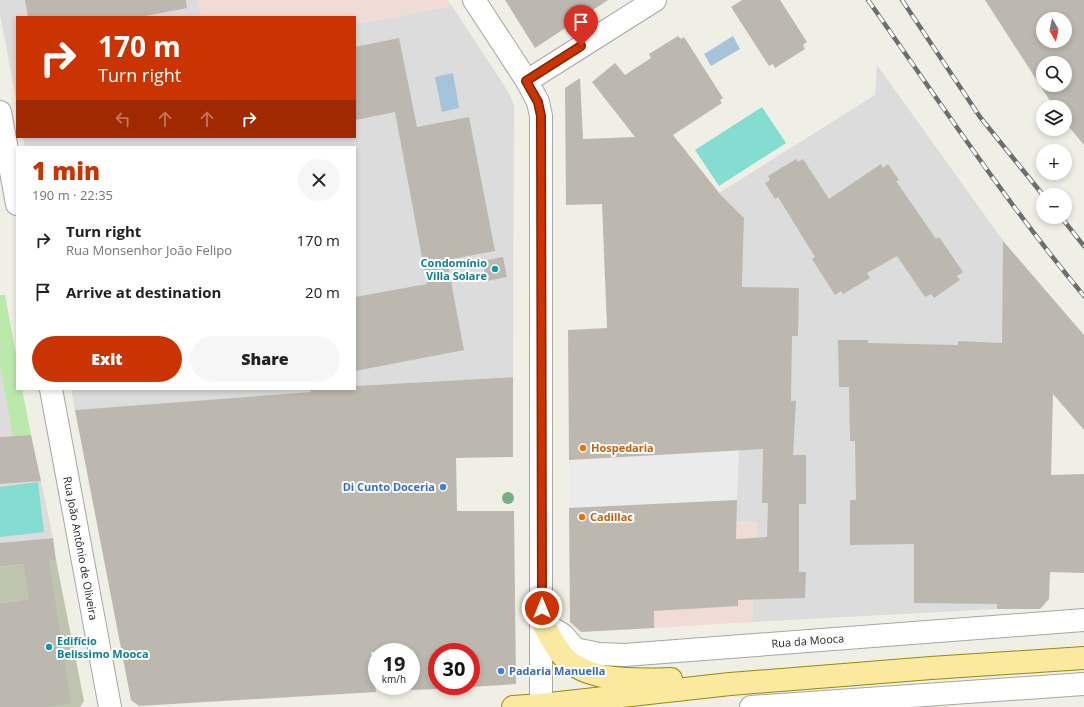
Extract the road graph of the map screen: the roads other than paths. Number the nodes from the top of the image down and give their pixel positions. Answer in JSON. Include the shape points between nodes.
{"nodes":[{"id":1,"x":474,"y":0,"type":"edge"},
{"id":2,"x":655,"y":0,"type":"edge"},
{"id":3,"x":526,"y":81,"type":"junction"},
{"id":4,"x":0,"y":112,"type":"edge"},
{"id":5,"x":16,"y":199,"type":"edge"},
{"id":6,"x":51,"y":390,"type":"edge"},
{"id":7,"x":1084,"y":620,"type":"edge"},
{"id":8,"x":542,"y":622,"type":"junction"},
{"id":9,"x":1084,"y":658,"type":"edge"},
{"id":10,"x":730,"y":684,"type":"junction"},
{"id":11,"x":1084,"y":684,"type":"edge"},
{"id":12,"x":543,"y":706,"type":"edge"},
{"id":13,"x":110,"y":707,"type":"edge"},
{"id":14,"x":514,"y":707,"type":"edge"},
{"id":15,"x":751,"y":707,"type":"edge"}],
"edges":[{"from":1,"to":3,"type":"street"},
{"from":2,"to":3,"type":"street"},
{"from":3,"to":8,"type":"street","via":[[538,102],[541,116]]},
{"from":4,"to":5,"type":"street"},
{"from":6,"to":13,"type":"street","name":"Rua João Antônio de Oliveira"},
{"from":7,"to":8,"type":"street","name":"Rua da Mooca","via":[[624,655],[599,654],[575,649],[562,635]]},
{"from":8,"to":10,"type":"main road","via":[[561,654],[569,662],[599,676],[716,678]]},
{"from":8,"to":12,"type":"street"},
{"from":9,"to":10,"type":"main road"},
{"from":10,"to":12,"type":"main road"},
{"from":11,"to":15,"type":"street"},
{"from":12,"to":14,"type":"main road"}]}
